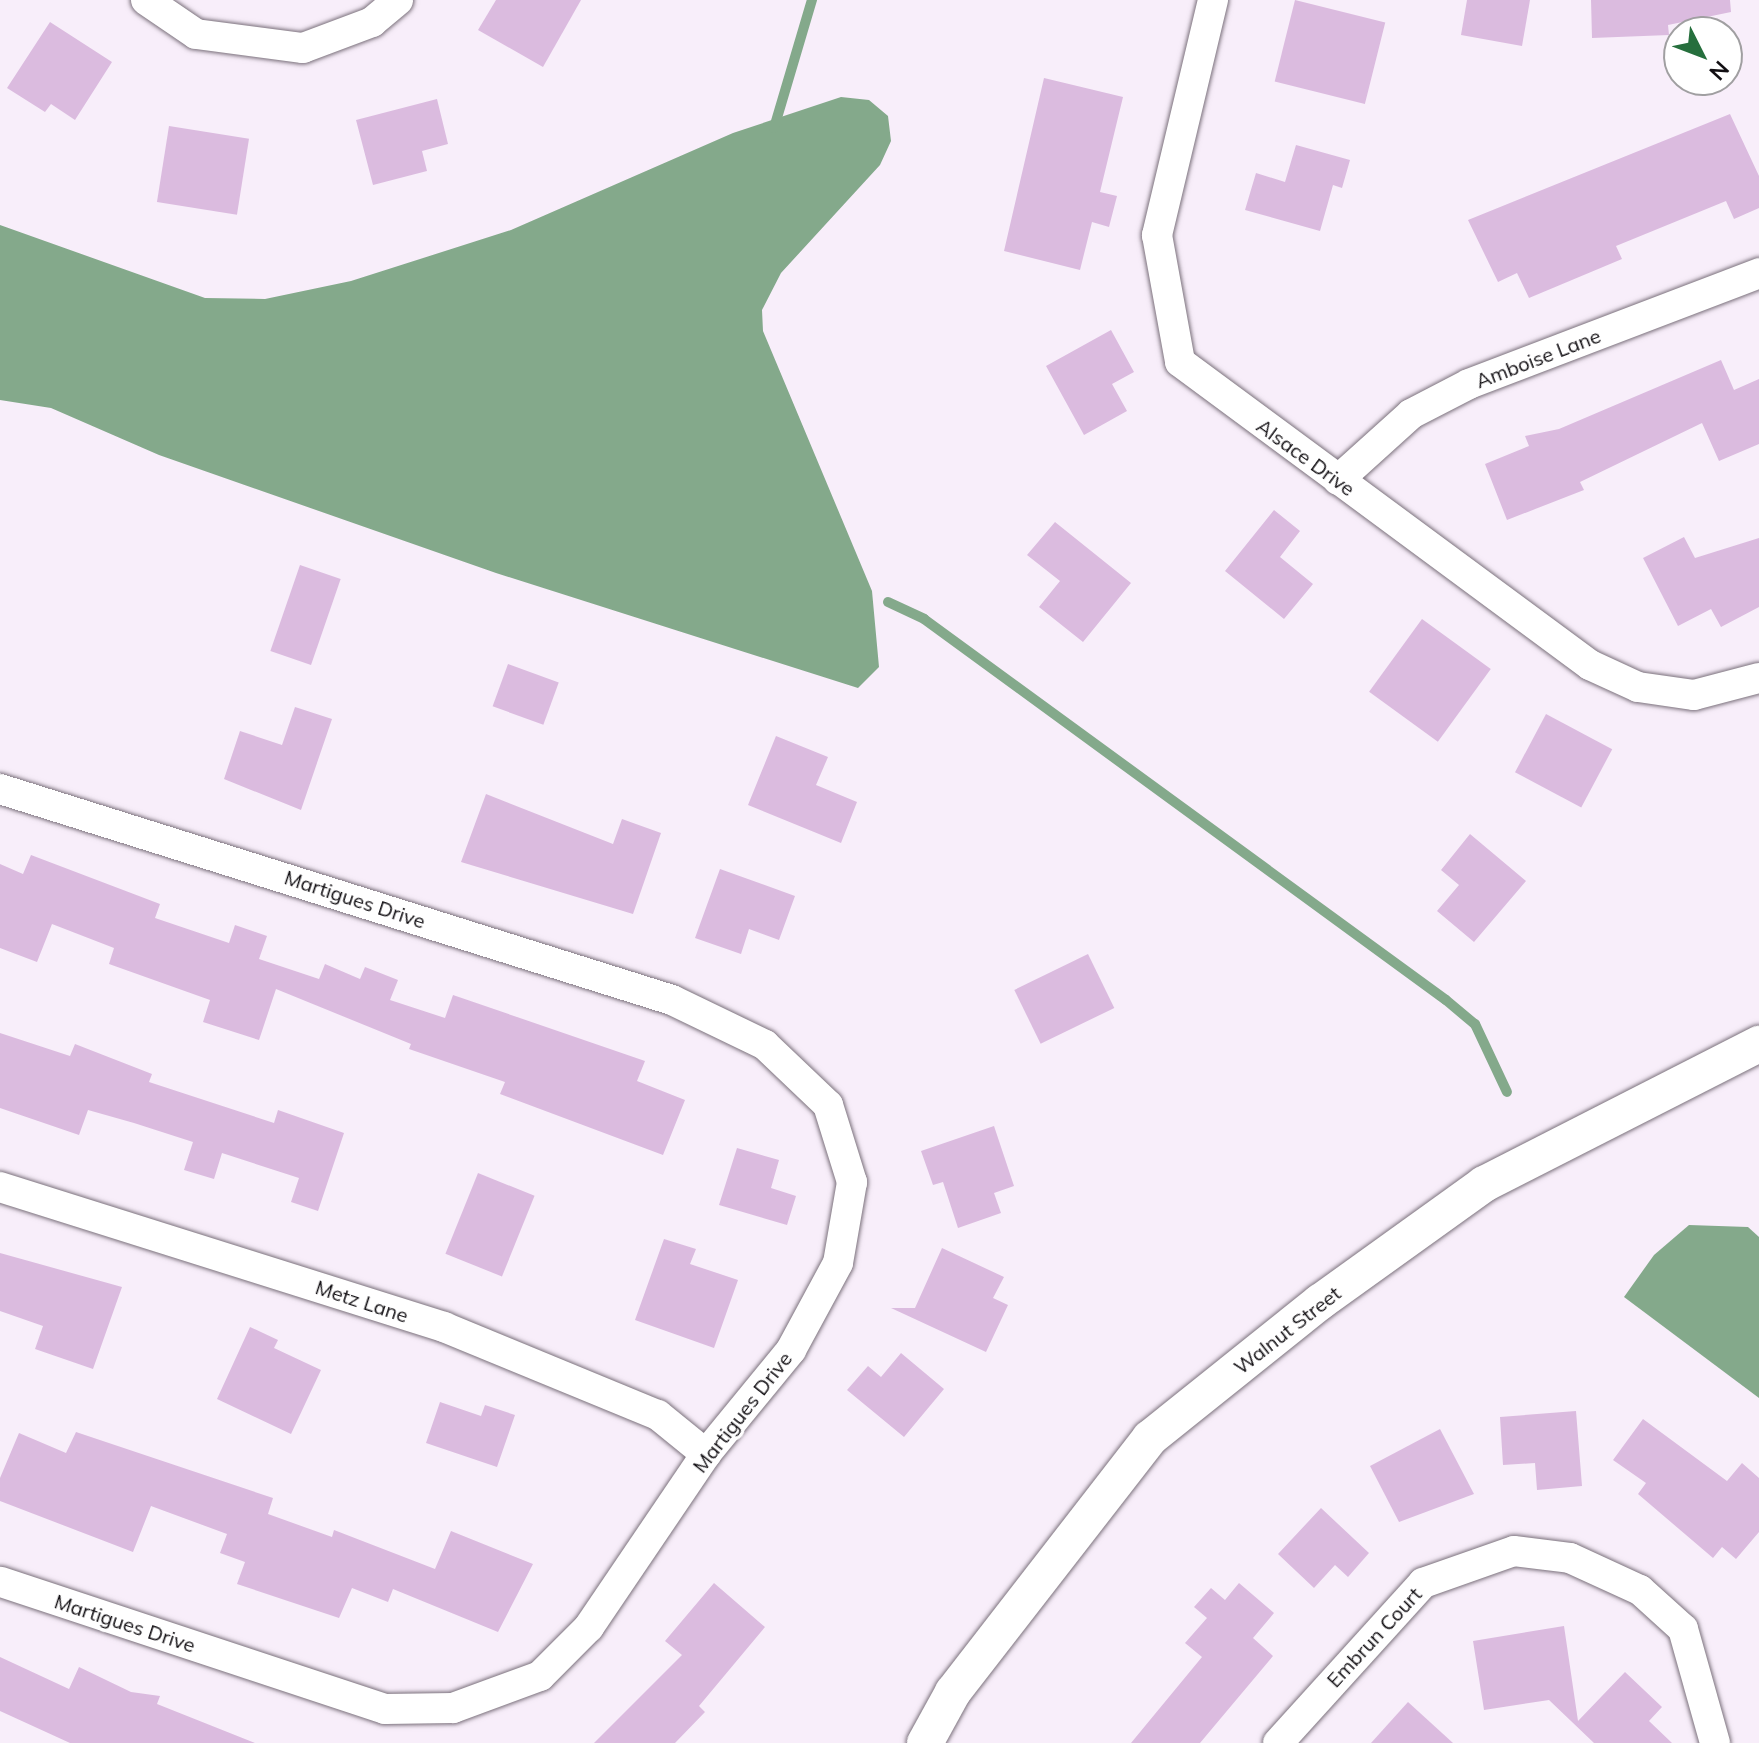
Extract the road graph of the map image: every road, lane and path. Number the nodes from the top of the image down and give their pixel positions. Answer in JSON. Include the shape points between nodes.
{"nodes":[{"id":1,"x":146,"y":0,"type":"edge"},
{"id":2,"x":398,"y":0,"type":"edge"},
{"id":3,"x":1213,"y":0,"type":"edge"},
{"id":4,"x":1759,"y":273,"type":"edge"},
{"id":5,"x":1338,"y":480,"type":"junction"},
{"id":6,"x":1759,"y":678,"type":"edge"},
{"id":7,"x":0,"y":789,"type":"edge"},
{"id":8,"x":1759,"y":1044,"type":"edge"},
{"id":9,"x":0,"y":1187,"type":"edge"},
{"id":10,"x":706,"y":1454,"type":"junction"},
{"id":11,"x":0,"y":1582,"type":"edge"},
{"id":12,"x":925,"y":1743,"type":"edge"},
{"id":13,"x":1278,"y":1743,"type":"edge"},
{"id":14,"x":1715,"y":1743,"type":"edge"}],
"edges":[{"from":1,"to":2,"type":"street","via":[[196,34],[303,48],[372,22]]},
{"from":3,"to":5,"type":"street","name":"Alsace Drive","via":[[1157,235],[1165,309],[1180,362]]},
{"from":4,"to":5,"type":"street","name":"Amboise Lane","via":[[1469,384],[1411,414]]},
{"from":5,"to":6,"type":"street","name":"Alsace Drive","via":[[1614,676],[1694,695]]},
{"from":7,"to":10,"type":"street","name":"Martigues Drive","via":[[672,1000],[765,1045],[828,1105],[852,1182],[838,1263],[825,1288],[791,1350]]},
{"from":8,"to":12,"type":"street","name":"Walnut Street","via":[[1484,1184],[1320,1302],[1150,1438],[953,1692]]},
{"from":9,"to":10,"type":"street","name":"Metz Lane","via":[[444,1327],[658,1415]]},
{"from":10,"to":11,"type":"street","name":"Martigues Drive","via":[[589,1627],[540,1676],[453,1708],[385,1709]]},
{"from":13,"to":14,"type":"street","name":"Embrun Court","via":[[1423,1583],[1514,1551],[1570,1558],[1640,1590],[1683,1629]]}]}
